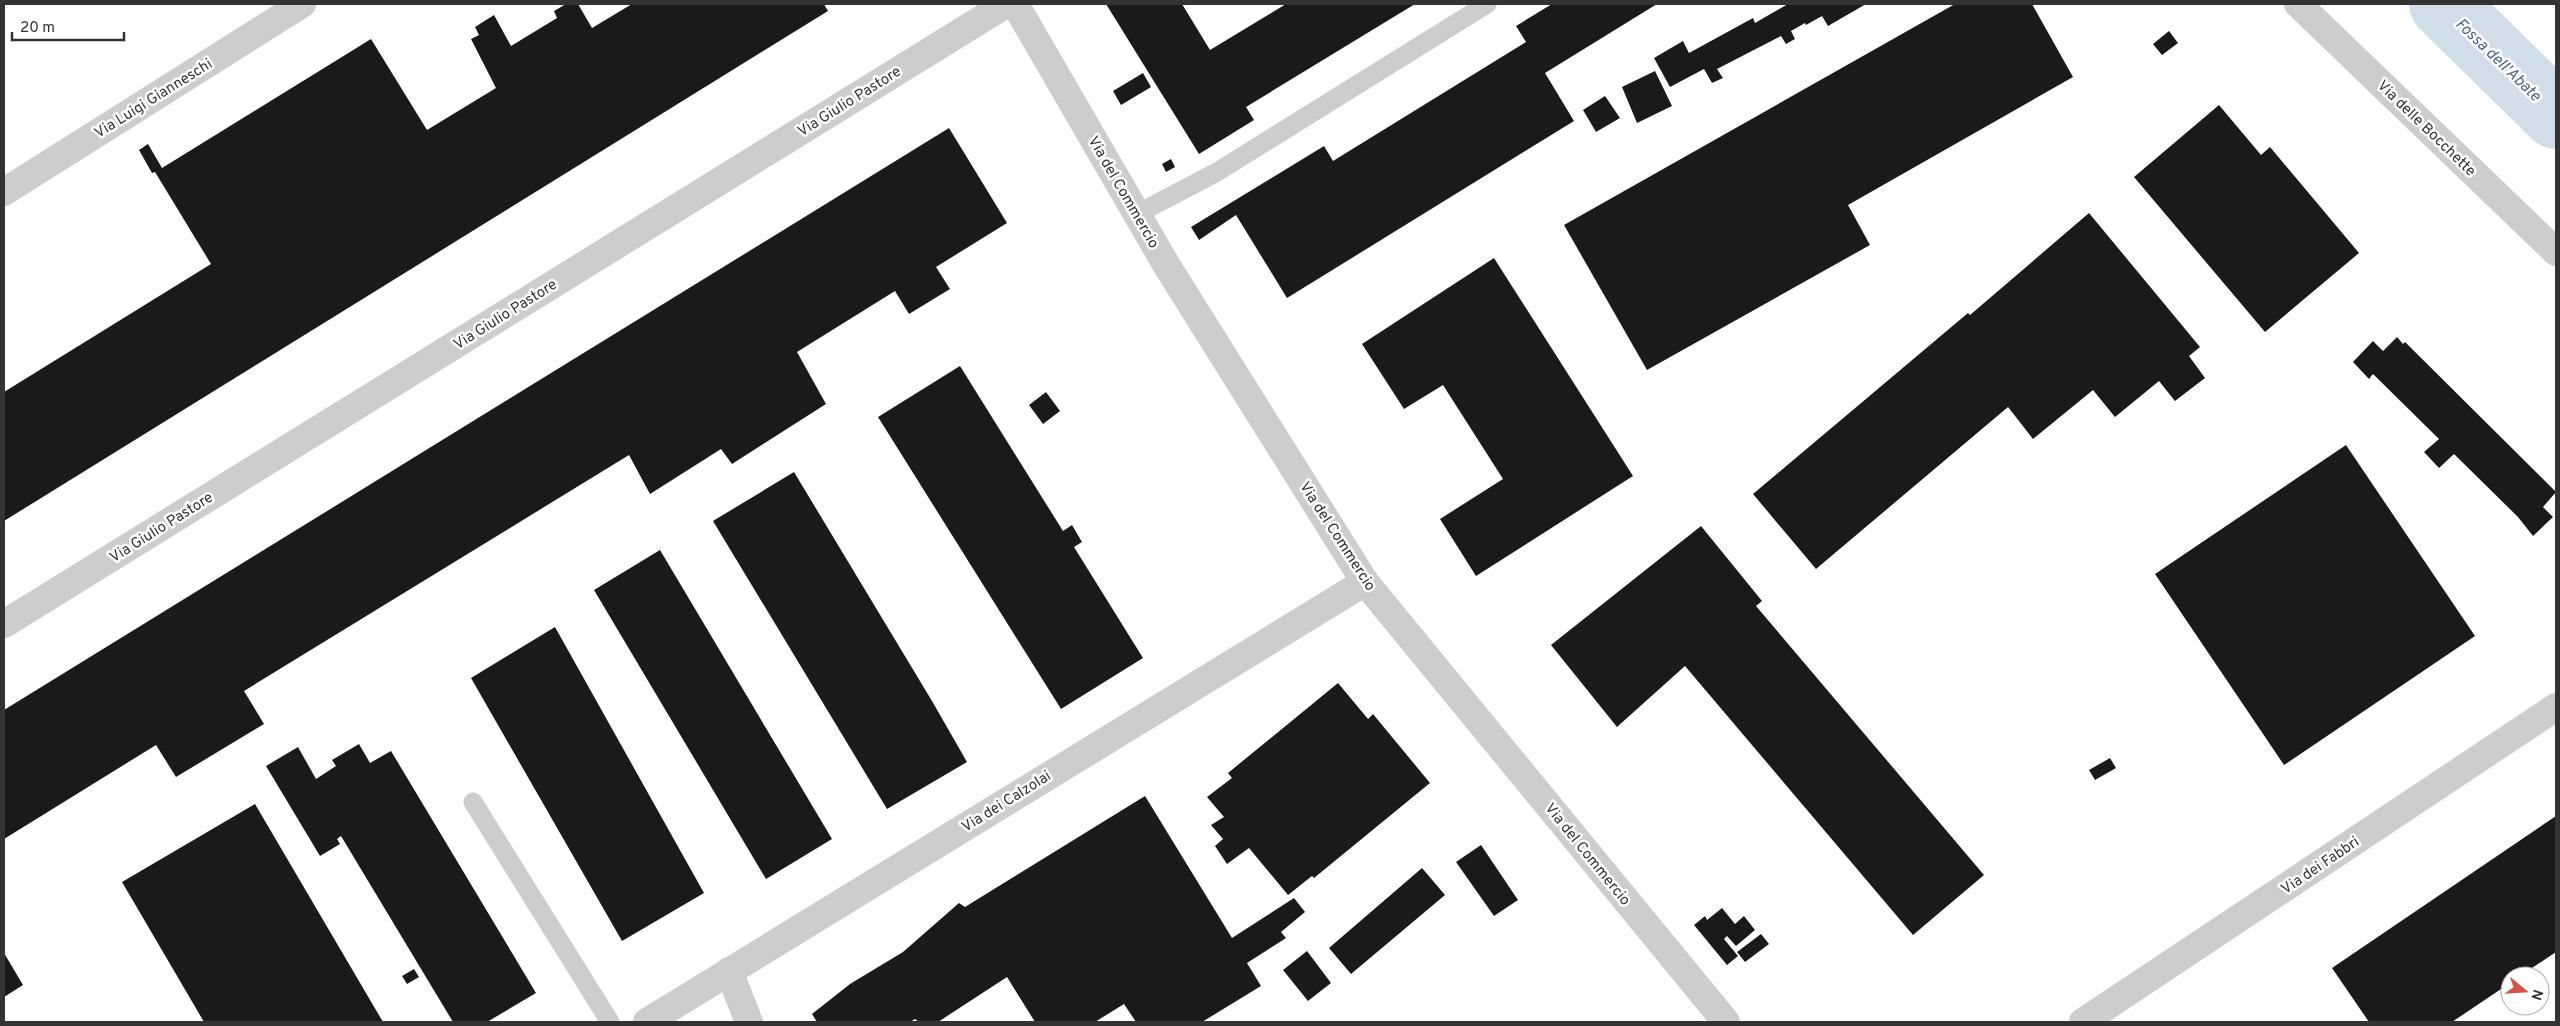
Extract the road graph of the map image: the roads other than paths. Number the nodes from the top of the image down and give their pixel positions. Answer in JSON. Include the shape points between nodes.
{"nodes":[{"id":1,"x":302,"y":4,"type":"edge"},
{"id":2,"x":1006,"y":4,"type":"edge"},
{"id":3,"x":1015,"y":4,"type":"edge"},
{"id":4,"x":1486,"y":4,"type":"edge"},
{"id":5,"x":2298,"y":4,"type":"edge"},
{"id":6,"x":4,"y":192,"type":"edge"},
{"id":7,"x":1137,"y":214,"type":"junction"},
{"id":8,"x":2556,"y":252,"type":"edge"},
{"id":9,"x":1366,"y":582,"type":"junction"},
{"id":10,"x":4,"y":624,"type":"edge"},
{"id":11,"x":2556,"y":707,"type":"edge"},
{"id":12,"x":473,"y":802,"type":"dead end"},
{"id":13,"x":729,"y":971,"type":"junction"},
{"id":14,"x":610,"y":1022,"type":"edge"},
{"id":15,"x":647,"y":1022,"type":"edge"},
{"id":16,"x":749,"y":1022,"type":"edge"},
{"id":17,"x":1726,"y":1022,"type":"edge"},
{"id":18,"x":2083,"y":1022,"type":"edge"}],
"edges":[{"from":1,"to":6,"type":"street","name":"Via Luigi Gianneschi"},
{"from":2,"to":10,"type":"street","name":"Via Giulio Pastore"},
{"from":3,"to":7,"type":"street","name":"Via del Commercio"},
{"from":4,"to":7,"type":"lane","via":[[1217,172]]},
{"from":5,"to":8,"type":"street","name":"Via delle Bocchette"},
{"from":7,"to":9,"type":"street","name":"Via del Commercio"},
{"from":9,"to":13,"type":"street","name":"Via dei Calzolai"},
{"from":9,"to":17,"type":"street","name":"Via del Commercio"},
{"from":11,"to":18,"type":"street","name":"Via dei Fabbri"},
{"from":12,"to":14,"type":"lane"},
{"from":13,"to":15,"type":"street","name":"Via dei Calzolai"},
{"from":13,"to":16,"type":"street"}]}
